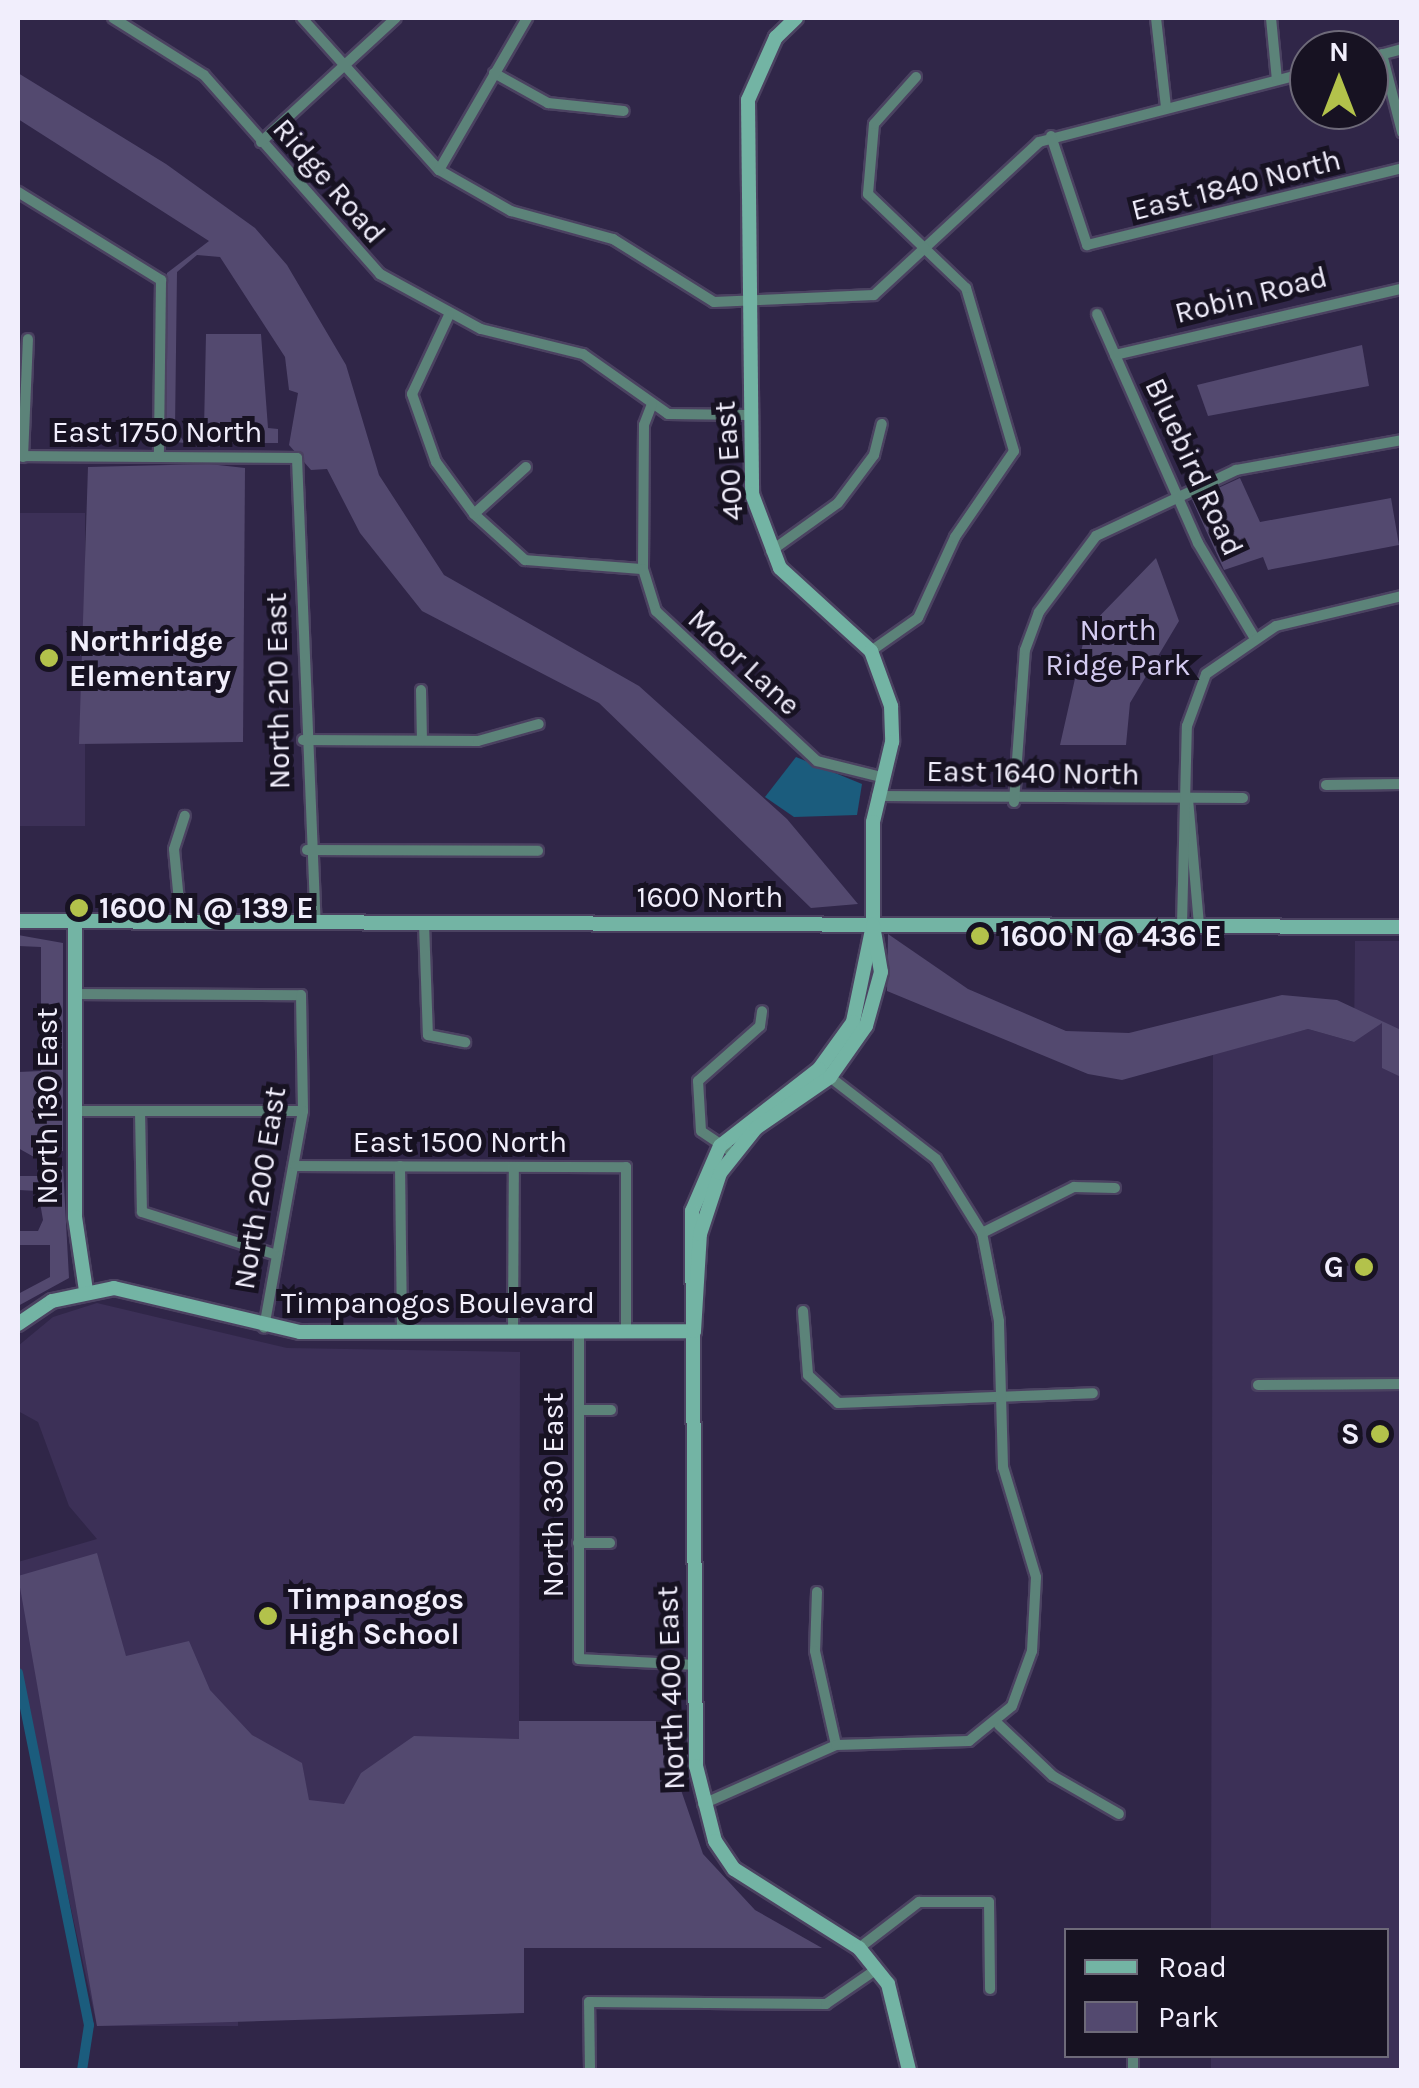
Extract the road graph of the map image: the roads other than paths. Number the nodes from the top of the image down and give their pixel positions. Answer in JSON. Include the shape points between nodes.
{"nodes":[{"id":1,"x":112,"y":18,"type":"edge"},
{"id":2,"x":302,"y":18,"type":"edge"},
{"id":3,"x":396,"y":18,"type":"edge"},
{"id":4,"x":527,"y":18,"type":"edge"},
{"id":5,"x":1156,"y":18,"type":"edge"},
{"id":6,"x":1271,"y":18,"type":"edge"},
{"id":7,"x":791,"y":19,"type":"edge"},
{"id":8,"x":346,"y":69,"type":"junction"},
{"id":9,"x":494,"y":74,"type":"junction"},
{"id":10,"x":916,"y":77,"type":"dead end"},
{"id":11,"x":1289,"y":77,"type":"edge"},
{"id":12,"x":1277,"y":80,"type":"junction"},
{"id":13,"x":1389,"y":81,"type":"edge"},
{"id":14,"x":1166,"y":107,"type":"junction"},
{"id":15,"x":624,"y":110,"type":"dead end"},
{"id":16,"x":1402,"y":132,"type":"edge"},
{"id":17,"x":1051,"y":136,"type":"junction"},
{"id":18,"x":260,"y":142,"type":"junction"},
{"id":19,"x":1402,"y":168,"type":"edge"},
{"id":20,"x":439,"y":170,"type":"junction"},
{"id":21,"x":18,"y":192,"type":"edge"},
{"id":22,"x":929,"y":253,"type":"junction"},
{"id":23,"x":1402,"y":290,"type":"edge"},
{"id":24,"x":750,"y":303,"type":"junction"},
{"id":25,"x":1097,"y":314,"type":"dead end"},
{"id":26,"x":449,"y":315,"type":"junction"},
{"id":27,"x":28,"y":339,"type":"dead end"},
{"id":28,"x":1115,"y":356,"type":"junction"},
{"id":29,"x":652,"y":404,"type":"junction"},
{"id":30,"x":750,"y":415,"type":"junction"},
{"id":31,"x":882,"y":424,"type":"dead end"},
{"id":32,"x":1402,"y":440,"type":"edge"},
{"id":33,"x":20,"y":456,"type":"edge"},
{"id":34,"x":159,"y":456,"type":"junction"},
{"id":35,"x":297,"y":458,"type":"joint"},
{"id":36,"x":526,"y":467,"type":"dead end"},
{"id":37,"x":1180,"y":493,"type":"junction"},
{"id":38,"x":474,"y":514,"type":"junction"},
{"id":39,"x":770,"y":551,"type":"junction"},
{"id":40,"x":643,"y":570,"type":"junction"},
{"id":41,"x":1402,"y":596,"type":"edge"},
{"id":42,"x":1254,"y":637,"type":"junction"},
{"id":43,"x":872,"y":651,"type":"junction"},
{"id":44,"x":421,"y":690,"type":"dead end"},
{"id":45,"x":540,"y":724,"type":"dead end"},
{"id":46,"x":303,"y":740,"type":"junction"},
{"id":47,"x":422,"y":740,"type":"junction"},
{"id":48,"x":884,"y":778,"type":"junction"},
{"id":49,"x":1402,"y":784,"type":"edge"},
{"id":50,"x":1326,"y":785,"type":"dead end"},
{"id":51,"x":877,"y":796,"type":"junction"},
{"id":52,"x":1188,"y":798,"type":"junction"},
{"id":53,"x":1243,"y":798,"type":"dead end"},
{"id":54,"x":1014,"y":802,"type":"junction"},
{"id":55,"x":185,"y":816,"type":"dead end"},
{"id":56,"x":307,"y":850,"type":"junction"},
{"id":57,"x":538,"y":851,"type":"dead end"},
{"id":58,"x":18,"y":921,"type":"edge"},
{"id":59,"x":75,"y":921,"type":"junction"},
{"id":60,"x":181,"y":922,"type":"junction"},
{"id":61,"x":316,"y":922,"type":"junction"},
{"id":62,"x":424,"y":923,"type":"junction"},
{"id":63,"x":873,"y":925,"type":"junction"},
{"id":64,"x":1182,"y":925,"type":"junction"},
{"id":65,"x":1199,"y":925,"type":"junction"},
{"id":66,"x":1402,"y":927,"type":"edge"},
{"id":67,"x":75,"y":994,"type":"junction"},
{"id":68,"x":762,"y":1011,"type":"dead end"},
{"id":69,"x":465,"y":1042,"type":"dead end"},
{"id":70,"x":824,"y":1073,"type":"junction"},
{"id":71,"x":75,"y":1111,"type":"junction"},
{"id":72,"x":140,"y":1111,"type":"junction"},
{"id":73,"x":303,"y":1111,"type":"junction"},
{"id":74,"x":726,"y":1149,"type":"junction"},
{"id":75,"x":295,"y":1166,"type":"junction"},
{"id":76,"x":400,"y":1166,"type":"junction"},
{"id":77,"x":514,"y":1167,"type":"junction"},
{"id":78,"x":1116,"y":1188,"type":"dead end"},
{"id":79,"x":982,"y":1233,"type":"junction"},
{"id":80,"x":274,"y":1254,"type":"junction"},
{"id":81,"x":86,"y":1291,"type":"junction"},
{"id":82,"x":803,"y":1311,"type":"dead end"},
{"id":83,"x":18,"y":1324,"type":"edge"},
{"id":84,"x":264,"y":1328,"type":"junction"},
{"id":85,"x":694,"y":1331,"type":"junction"},
{"id":86,"x":513,"y":1332,"type":"junction"},
{"id":87,"x":579,"y":1332,"type":"junction"},
{"id":88,"x":626,"y":1332,"type":"junction"},
{"id":89,"x":402,"y":1333,"type":"junction"},
{"id":90,"x":1402,"y":1384,"type":"edge"},
{"id":91,"x":1258,"y":1386,"type":"dead end"},
{"id":92,"x":1093,"y":1393,"type":"dead end"},
{"id":93,"x":999,"y":1400,"type":"junction"},
{"id":94,"x":578,"y":1410,"type":"junction"},
{"id":95,"x":611,"y":1410,"type":"dead end"},
{"id":96,"x":578,"y":1543,"type":"junction"},
{"id":97,"x":610,"y":1543,"type":"dead end"},
{"id":98,"x":817,"y":1592,"type":"dead end"},
{"id":99,"x":696,"y":1666,"type":"junction"},
{"id":100,"x":999,"y":1725,"type":"junction"},
{"id":101,"x":836,"y":1745,"type":"junction"},
{"id":102,"x":702,"y":1804,"type":"junction"},
{"id":103,"x":1119,"y":1814,"type":"dead end"},
{"id":104,"x":859,"y":1948,"type":"junction"},
{"id":105,"x":877,"y":1969,"type":"junction"},
{"id":106,"x":990,"y":1989,"type":"dead end"},
{"id":107,"x":590,"y":2070,"type":"edge"},
{"id":108,"x":909,"y":2070,"type":"edge"}],
"edges":[{"from":1,"to":18,"type":"street","name":"Ridge Road","via":[[204,75]]},
{"from":2,"to":8,"type":"street"},
{"from":3,"to":8,"type":"street"},
{"from":4,"to":9,"type":"street"},
{"from":5,"to":14,"type":"street"},
{"from":6,"to":12,"type":"street"},
{"from":7,"to":24,"type":"street","name":"400 East","via":[[748,100]]},
{"from":8,"to":18,"type":"street"},
{"from":8,"to":20,"type":"street"},
{"from":9,"to":15,"type":"street","via":[[548,104]]},
{"from":9,"to":20,"type":"street"},
{"from":10,"to":22,"type":"street","via":[[874,124],[868,194]]},
{"from":11,"to":12,"type":"street"},
{"from":12,"to":14,"type":"street"},
{"from":13,"to":16,"type":"street"},
{"from":14,"to":17,"type":"street"},
{"from":17,"to":19,"type":"street","name":"East 1840 North","via":[[1082,242]]},
{"from":17,"to":22,"type":"street"},
{"from":18,"to":26,"type":"street","name":"Ridge Road","via":[[366,262]]},
{"from":20,"to":24,"type":"street","via":[[511,211],[613,240],[700,298]]},
{"from":21,"to":34,"type":"street","via":[[161,280]]},
{"from":22,"to":24,"type":"street","via":[[874,296]]},
{"from":22,"to":43,"type":"street","via":[[966,288],[1014,451],[954,537],[918,618]]},
{"from":23,"to":28,"type":"street","name":"Robin Road"},
{"from":24,"to":30,"type":"street","name":"400 East"},
{"from":25,"to":28,"type":"street","name":"Bluebird Road"},
{"from":26,"to":29,"type":"street","name":"Ridge Road","via":[[583,354]]},
{"from":26,"to":38,"type":"street","via":[[412,394],[436,462]]},
{"from":27,"to":33,"type":"street"},
{"from":28,"to":37,"type":"street","name":"Bluebird Road"},
{"from":29,"to":30,"type":"street","name":"Ridge Road","via":[[683,415]]},
{"from":29,"to":40,"type":"street","name":"Moor Lane","via":[[644,425]]},
{"from":30,"to":39,"type":"street","name":"400 East","via":[[752,494]]},
{"from":31,"to":39,"type":"street","via":[[874,454],[838,503]]},
{"from":32,"to":37,"type":"street","via":[[1274,458]]},
{"from":33,"to":34,"type":"street","name":"East 1750 North"},
{"from":34,"to":35,"type":"street","name":"East 1750 North"},
{"from":35,"to":46,"type":"street","name":"North 210 East"},
{"from":36,"to":38,"type":"street"},
{"from":37,"to":42,"type":"street","name":"Bluebird Road","via":[[1198,543]]},
{"from":37,"to":54,"type":"street","via":[[1096,536],[1039,612],[1021,673]]},
{"from":38,"to":40,"type":"street","via":[[525,560]]},
{"from":39,"to":43,"type":"street","name":"400 East"},
{"from":40,"to":48,"type":"street","name":"Moor Lane","via":[[664,622],[807,754]]},
{"from":41,"to":42,"type":"street"},
{"from":42,"to":52,"type":"street","via":[[1220,659],[1196,694]]},
{"from":43,"to":48,"type":"street","name":"400 East","via":[[892,706]]},
{"from":44,"to":47,"type":"street"},
{"from":45,"to":47,"type":"street","via":[[478,741]]},
{"from":46,"to":47,"type":"street"},
{"from":46,"to":56,"type":"street","name":"North 210 East"},
{"from":48,"to":51,"type":"street","name":"400 East"},
{"from":49,"to":50,"type":"street"},
{"from":51,"to":54,"type":"street","name":"East 1640 North"},
{"from":51,"to":63,"type":"street","name":"400 East"},
{"from":52,"to":53,"type":"street","name":"East 1640 North"},
{"from":52,"to":54,"type":"street","name":"East 1640 North"},
{"from":52,"to":64,"type":"street"},
{"from":52,"to":65,"type":"street","via":[[1197,819]]},
{"from":55,"to":60,"type":"street","via":[[174,849]]},
{"from":56,"to":57,"type":"street"},
{"from":56,"to":61,"type":"street","name":"North 210 East"},
{"from":58,"to":59,"type":"street","name":"1600 North"},
{"from":59,"to":60,"type":"street","name":"1600 North"},
{"from":59,"to":67,"type":"street","name":"North 130 East"},
{"from":60,"to":61,"type":"street","name":"1600 North"},
{"from":61,"to":62,"type":"street","name":"1600 North"},
{"from":62,"to":63,"type":"street","name":"1600 North"},
{"from":62,"to":69,"type":"street","via":[[428,1035]]},
{"from":63,"to":64,"type":"street","name":"1600 North"},
{"from":63,"to":70,"type":"street","name":"400 East","via":[[853,1022]]},
{"from":64,"to":65,"type":"street","name":"1600 North"},
{"from":65,"to":66,"type":"street","name":"1600 North"},
{"from":67,"to":71,"type":"street","name":"North 130 East"},
{"from":67,"to":73,"type":"street","name":"North 200 East","via":[[302,995]]},
{"from":68,"to":74,"type":"street","via":[[760,1026],[698,1081],[693,1110]]},
{"from":70,"to":74,"type":"street","name":"400 East"},
{"from":70,"to":79,"type":"street","via":[[936,1159]]},
{"from":71,"to":72,"type":"street"},
{"from":71,"to":81,"type":"street","name":"North 130 East"},
{"from":72,"to":73,"type":"street"},
{"from":72,"to":80,"type":"street","via":[[142,1212]]},
{"from":73,"to":75,"type":"street","name":"North 200 East"},
{"from":74,"to":85,"type":"street","name":"400 East","via":[[692,1212]]},
{"from":75,"to":76,"type":"street","name":"East 1500 North"},
{"from":75,"to":80,"type":"street","name":"North 200 East"},
{"from":76,"to":77,"type":"street","name":"East 1500 North"},
{"from":76,"to":89,"type":"street"},
{"from":77,"to":86,"type":"street"},
{"from":77,"to":88,"type":"street","name":"East 1500 North","via":[[626,1167]]},
{"from":78,"to":79,"type":"street","via":[[1074,1187]]},
{"from":79,"to":93,"type":"street","via":[[999,1321]]},
{"from":80,"to":84,"type":"street","name":"North 200 East"},
{"from":81,"to":83,"type":"street","name":"Timpanogos Boulevard"},
{"from":81,"to":84,"type":"street","name":"Timpanogos Boulevard","via":[[142,1292]]},
{"from":82,"to":93,"type":"street","via":[[814,1387],[854,1405]]},
{"from":84,"to":89,"type":"street","name":"Timpanogos Boulevard"},
{"from":85,"to":88,"type":"street","name":"Timpanogos Boulevard"},
{"from":85,"to":99,"type":"street","name":"North 400 East"},
{"from":86,"to":87,"type":"street","name":"Timpanogos Boulevard"},
{"from":86,"to":89,"type":"street","name":"Timpanogos Boulevard"},
{"from":87,"to":88,"type":"street","name":"Timpanogos Boulevard"},
{"from":87,"to":94,"type":"street","name":"North 330 East"},
{"from":90,"to":91,"type":"street"},
{"from":92,"to":93,"type":"street"},
{"from":93,"to":100,"type":"street","via":[[1002,1466],[1036,1578],[1032,1651]]},
{"from":94,"to":95,"type":"street"},
{"from":94,"to":96,"type":"street","name":"North 330 East"},
{"from":96,"to":97,"type":"street"},
{"from":96,"to":99,"type":"street","name":"North 330 East","via":[[580,1659]]},
{"from":98,"to":101,"type":"street","via":[[815,1651]]},
{"from":99,"to":102,"type":"street","name":"North 400 East"},
{"from":100,"to":101,"type":"street","via":[[963,1742]]},
{"from":100,"to":103,"type":"street","via":[[1053,1776]]},
{"from":101,"to":102,"type":"street"},
{"from":102,"to":104,"type":"street","name":"North 400 East","via":[[715,1841],[753,1887]]},
{"from":104,"to":105,"type":"street","name":"North 400 East"},
{"from":104,"to":106,"type":"street","via":[[920,1902],[990,1902]]},
{"from":105,"to":107,"type":"street","via":[[826,2004],[589,2002]]},
{"from":105,"to":108,"type":"street","name":"North 400 East","via":[[900,2007]]}]}
